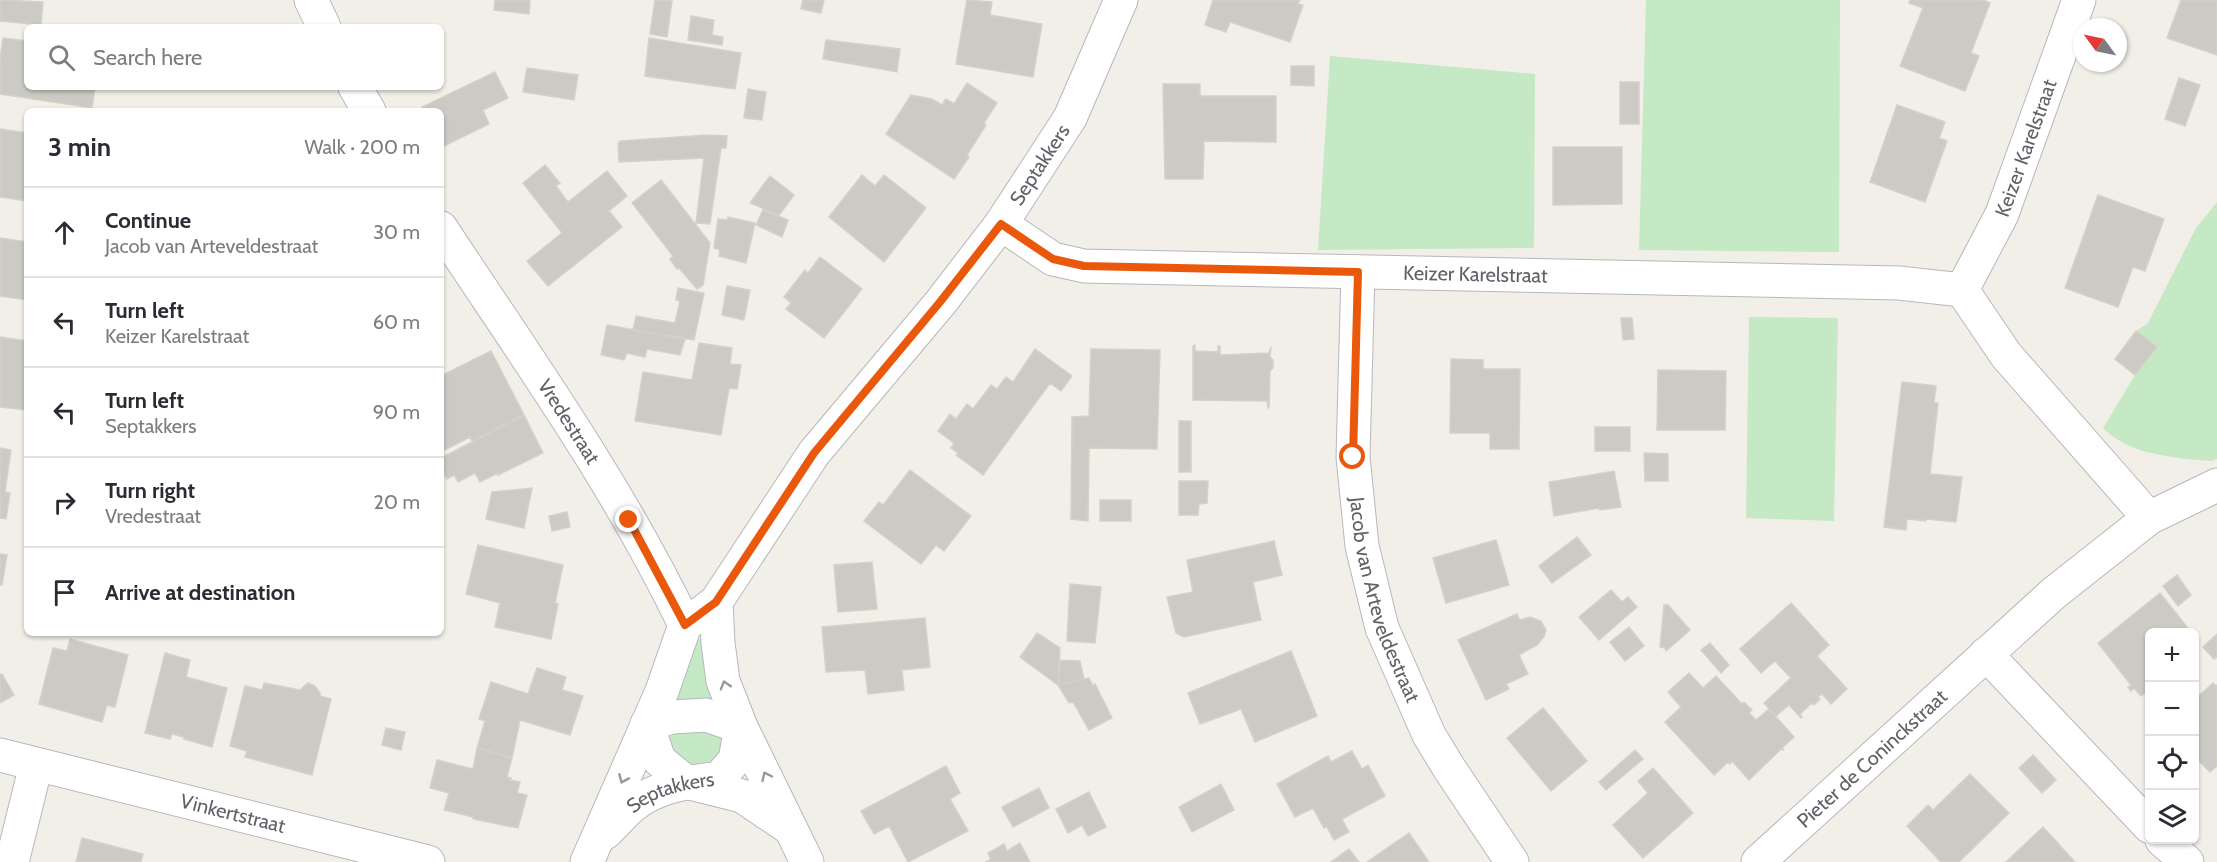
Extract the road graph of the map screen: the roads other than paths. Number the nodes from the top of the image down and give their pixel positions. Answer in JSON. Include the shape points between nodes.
{"nodes":[{"id":1,"x":311,"y":0,"type":"edge"},
{"id":2,"x":1121,"y":0,"type":"edge"},
{"id":3,"x":2079,"y":0,"type":"edge"},
{"id":4,"x":323,"y":24,"type":"edge"},
{"id":5,"x":357,"y":90,"type":"edge"},
{"id":6,"x":367,"y":108,"type":"edge"},
{"id":7,"x":1001,"y":224,"type":"junction"},
{"id":8,"x":444,"y":233,"type":"edge"},
{"id":9,"x":1358,"y":272,"type":"junction"},
{"id":10,"x":1962,"y":290,"type":"junction"},
{"id":11,"x":2217,"y":485,"type":"edge"},
{"id":12,"x":2149,"y":518,"type":"junction"},
{"id":13,"x":716,"y":602,"type":"junction"},
{"id":14,"x":685,"y":625,"type":"junction"},
{"id":15,"x":1986,"y":654,"type":"junction"},
{"id":16,"x":647,"y":724,"type":"junction"},
{"id":17,"x":741,"y":727,"type":"junction"},
{"id":18,"x":0,"y":755,"type":"edge"},
{"id":19,"x":36,"y":765,"type":"junction"},
{"id":20,"x":686,"y":782,"type":"junction"},
{"id":21,"x":2145,"y":822,"type":"edge"},
{"id":22,"x":790,"y":829,"type":"junction"},
{"id":23,"x":2167,"y":844,"type":"edge"},
{"id":24,"x":591,"y":853,"type":"edge"},
{"id":25,"x":12,"y":862,"type":"edge"},
{"id":26,"x":428,"y":862,"type":"edge"},
{"id":27,"x":807,"y":862,"type":"edge"},
{"id":28,"x":1512,"y":862,"type":"edge"},
{"id":29,"x":1758,"y":862,"type":"edge"},
{"id":30,"x":2187,"y":862,"type":"edge"}],
"edges":[{"from":1,"to":4,"type":"street"},
{"from":2,"to":7,"type":"street","name":"Septakkers","via":[[1070,118]]},
{"from":3,"to":10,"type":"street","name":"Keizer Karelstraat","via":[[2002,214]]},
{"from":5,"to":6,"type":"street"},
{"from":7,"to":9,"type":"street","name":"Keizer Karelstraat","via":[[1053,259],[1084,266]]},
{"from":7,"to":13,"type":"street","name":"Septakkers","via":[[814,453]]},
{"from":8,"to":14,"type":"street","name":"Vredestraat","via":[[629,520]]},
{"from":9,"to":10,"type":"street","name":"Keizer Karelstraat","via":[[1899,283]]},
{"from":9,"to":28,"type":"street","name":"Jacob van Arteveldestraat","via":[[1353,457],[1362,546],[1382,628],[1429,735]]},
{"from":10,"to":12,"type":"street","via":[[2006,355]]},
{"from":11,"to":12,"type":"street","name":"Pieter de Coninckstraat"},
{"from":12,"to":15,"type":"street","name":"Pieter de Coninckstraat","via":[[2054,593]]},
{"from":13,"to":14,"type":"street","name":"Septakkers"},
{"from":17,"to":13,"type":"street","one_way":true,"via":[[723,681]]},
{"from":14,"to":16,"type":"street","name":"Septakkers"},
{"from":15,"to":21,"type":"street"},
{"from":15,"to":29,"type":"street","name":"Pieter de Coninckstraat"},
{"from":16,"to":17,"type":"street","via":[[672,717],[706,715]]},
{"from":16,"to":20,"type":"street","via":[[659,760]]},
{"from":16,"to":24,"type":"street","name":"Septakkers","one_way":true},
{"from":17,"to":20,"type":"street","name":"Septakkers","via":[[735,760],[718,778]]},
{"from":22,"to":17,"type":"street","one_way":true},
{"from":18,"to":19,"type":"street","name":"Vinkertstraat"},
{"from":19,"to":25,"type":"street"},
{"from":19,"to":26,"type":"street","name":"Vinkertstraat"},
{"from":20,"to":22,"type":"street","via":[[741,796]]},
{"from":20,"to":24,"type":"street","name":"Septakkers","via":[[662,789],[632,806]]},
{"from":22,"to":27,"type":"street"},
{"from":23,"to":30,"type":"street"}]}
